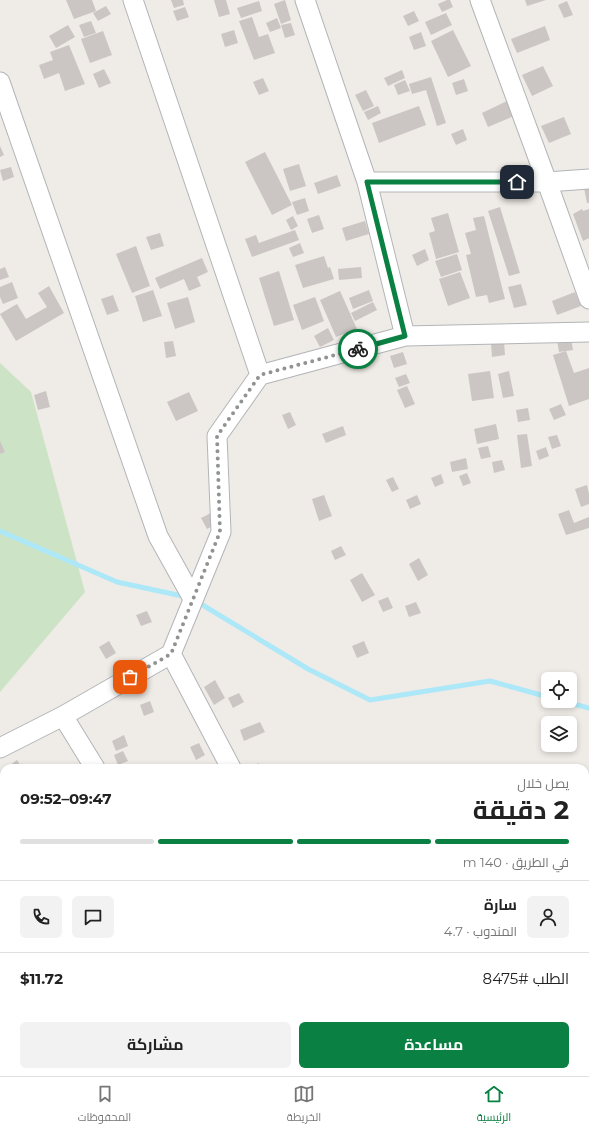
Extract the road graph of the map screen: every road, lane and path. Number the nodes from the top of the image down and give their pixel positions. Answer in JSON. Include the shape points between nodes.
{"nodes":[{"id":1,"x":133,"y":0,"type":"edge"},
{"id":2,"x":305,"y":0,"type":"edge"},
{"id":3,"x":480,"y":0,"type":"edge"},
{"id":4,"x":0,"y":82,"type":"edge"},
{"id":5,"x":589,"y":179,"type":"edge"},
{"id":6,"x":367,"y":182,"type":"junction"},
{"id":7,"x":547,"y":182,"type":"junction"},
{"id":8,"x":589,"y":299,"type":"edge"},
{"id":9,"x":589,"y":332,"type":"edge"},
{"id":10,"x":405,"y":336,"type":"junction"},
{"id":11,"x":260,"y":375,"type":"junction"},
{"id":12,"x":193,"y":599,"type":"junction"},
{"id":13,"x":171,"y":654,"type":"junction"},
{"id":14,"x":63,"y":716,"type":"junction"},
{"id":15,"x":0,"y":748,"type":"edge"},
{"id":16,"x":93,"y":764,"type":"edge"},
{"id":17,"x":229,"y":764,"type":"edge"}],
"edges":[{"from":1,"to":11,"type":"street"},
{"from":2,"to":6,"type":"street"},
{"from":3,"to":7,"type":"street"},
{"from":4,"to":12,"type":"street","via":[[158,536]]},
{"from":5,"to":7,"type":"street"},
{"from":6,"to":7,"type":"street"},
{"from":6,"to":10,"type":"street"},
{"from":7,"to":8,"type":"street"},
{"from":9,"to":10,"type":"street"},
{"from":10,"to":11,"type":"street"},
{"from":11,"to":12,"type":"street","via":[[217,436],[220,532]]},
{"from":12,"to":13,"type":"street"},
{"from":13,"to":14,"type":"street"},
{"from":13,"to":17,"type":"street"},
{"from":14,"to":15,"type":"street"},
{"from":14,"to":16,"type":"street"}]}
